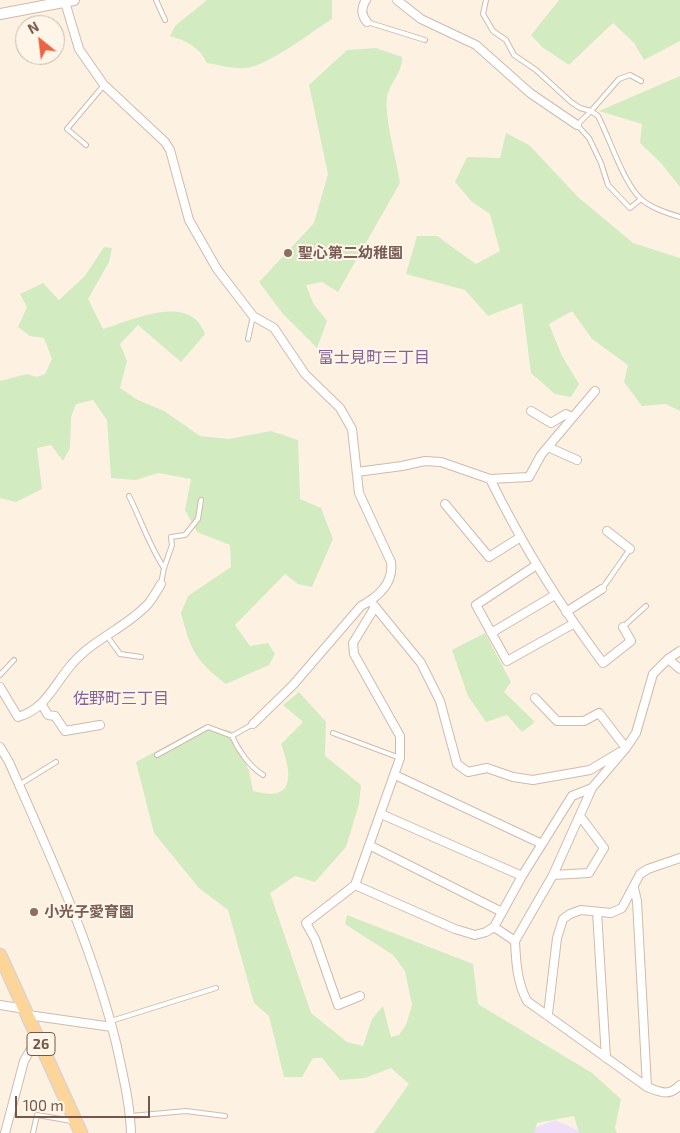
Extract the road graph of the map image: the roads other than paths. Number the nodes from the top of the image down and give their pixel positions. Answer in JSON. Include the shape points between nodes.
{"nodes":[{"id":1,"x":156,"y":0,"type":"edge"},
{"id":2,"x":366,"y":0,"type":"edge"},
{"id":3,"x":397,"y":0,"type":"edge"},
{"id":4,"x":486,"y":0,"type":"edge"},
{"id":5,"x":70,"y":1,"type":"edge"},
{"id":6,"x":0,"y":14,"type":"edge"},
{"id":7,"x":165,"y":20,"type":"dead end"},
{"id":8,"x":367,"y":22,"type":"joint"},
{"id":9,"x":424,"y":40,"type":"dead end"},
{"id":10,"x":641,"y":81,"type":"dead end"},
{"id":11,"x":104,"y":86,"type":"junction"},
{"id":12,"x":591,"y":111,"type":"junction"},
{"id":13,"x":577,"y":125,"type":"junction"},
{"id":14,"x":86,"y":145,"type":"dead end"},
{"id":15,"x":641,"y":199,"type":"junction"},
{"id":16,"x":680,"y":217,"type":"edge"},
{"id":17,"x":253,"y":316,"type":"junction"},
{"id":18,"x":248,"y":339,"type":"dead end"},
{"id":19,"x":595,"y":392,"type":"dead end"},
{"id":20,"x":531,"y":410,"type":"dead end"},
{"id":21,"x":572,"y":417,"type":"junction"},
{"id":22,"x":548,"y":447,"type":"junction"},
{"id":23,"x":577,"y":460,"type":"dead end"},
{"id":24,"x":357,"y":472,"type":"junction"},
{"id":25,"x":490,"y":479,"type":"junction"},
{"id":26,"x":129,"y":496,"type":"dead end"},
{"id":27,"x":201,"y":500,"type":"dead end"},
{"id":28,"x":445,"y":504,"type":"dead end"},
{"id":29,"x":607,"y":531,"type":"dead end"},
{"id":30,"x":519,"y":538,"type":"junction"},
{"id":31,"x":630,"y":549,"type":"joint"},
{"id":32,"x":535,"y":566,"type":"junction"},
{"id":33,"x":164,"y":568,"type":"junction"},
{"id":34,"x":161,"y":584,"type":"joint"},
{"id":35,"x":602,"y":589,"type":"joint"},
{"id":36,"x":555,"y":595,"type":"junction"},
{"id":37,"x":373,"y":604,"type":"junction"},
{"id":38,"x":646,"y":606,"type":"dead end"},
{"id":39,"x":566,"y":612,"type":"junction"},
{"id":40,"x":573,"y":624,"type":"junction"},
{"id":41,"x":623,"y":627,"type":"joint"},
{"id":42,"x":491,"y":633,"type":"junction"},
{"id":43,"x":106,"y":634,"type":"junction"},
{"id":44,"x":680,"y":651,"type":"edge"},
{"id":45,"x":141,"y":657,"type":"dead end"},
{"id":46,"x":668,"y":659,"type":"junction"},
{"id":47,"x":14,"y":660,"type":"dead end"},
{"id":48,"x":680,"y":669,"type":"edge"},
{"id":49,"x":0,"y":675,"type":"edge"},
{"id":50,"x":0,"y":689,"type":"edge"},
{"id":51,"x":535,"y":698,"type":"dead end"},
{"id":52,"x":42,"y":705,"type":"junction"},
{"id":53,"x":254,"y":724,"type":"joint"},
{"id":54,"x":100,"y":725,"type":"dead end"},
{"id":55,"x":333,"y":733,"type":"dead end"},
{"id":56,"x":232,"y":736,"type":"junction"},
{"id":57,"x":0,"y":747,"type":"edge"},
{"id":58,"x":626,"y":748,"type":"junction"},
{"id":59,"x":157,"y":755,"type":"dead end"},
{"id":60,"x":400,"y":758,"type":"junction"},
{"id":61,"x":56,"y":762,"type":"dead end"},
{"id":62,"x":263,"y":775,"type":"dead end"},
{"id":63,"x":395,"y":775,"type":"junction"},
{"id":64,"x":19,"y":785,"type":"junction"},
{"id":65,"x":592,"y":788,"type":"junction"},
{"id":66,"x":381,"y":814,"type":"junction"},
{"id":67,"x":580,"y":816,"type":"junction"},
{"id":68,"x":542,"y":844,"type":"junction"},
{"id":69,"x":369,"y":845,"type":"junction"},
{"id":70,"x":680,"y":858,"type":"edge"},
{"id":71,"x":554,"y":875,"type":"junction"},
{"id":72,"x":522,"y":876,"type":"junction"},
{"id":73,"x":355,"y":885,"type":"junction"},
{"id":74,"x":634,"y":888,"type":"junction"},
{"id":75,"x":502,"y":912,"type":"junction"},
{"id":76,"x":597,"y":912,"type":"junction"},
{"id":77,"x":494,"y":926,"type":"junction"},
{"id":78,"x":515,"y":941,"type":"junction"},
{"id":79,"x":0,"y":955,"type":"edge"},
{"id":80,"x":216,"y":988,"type":"dead end"},
{"id":81,"x":360,"y":996,"type":"dead end"},
{"id":82,"x":0,"y":1005,"type":"edge"},
{"id":83,"x":26,"y":1012,"type":"junction"},
{"id":84,"x":548,"y":1014,"type":"junction"},
{"id":85,"x":111,"y":1024,"type":"junction"},
{"id":86,"x":38,"y":1037,"type":"junction"},
{"id":87,"x":606,"y":1058,"type":"junction"},
{"id":88,"x":680,"y":1085,"type":"edge"},
{"id":89,"x":647,"y":1087,"type":"junction"},
{"id":90,"x":131,"y":1116,"type":"junction"},
{"id":91,"x":225,"y":1116,"type":"dead end"},
{"id":92,"x":79,"y":1128,"type":"edge"},
{"id":93,"x":5,"y":1133,"type":"edge"},
{"id":94,"x":33,"y":1133,"type":"edge"},
{"id":95,"x":131,"y":1133,"type":"edge"}],
"edges":[{"from":1,"to":7,"type":"lane"},
{"from":2,"to":8,"type":"street","via":[[362,17]]},
{"from":3,"to":13,"type":"street","via":[[421,19],[476,45],[530,93]]},
{"from":4,"to":12,"type":"lane","via":[[483,14],[493,31],[506,40],[514,55],[571,102]]},
{"from":5,"to":6,"type":"street"},
{"from":5,"to":11,"type":"street","via":[[80,49]]},
{"from":8,"to":9,"type":"lane"},
{"from":10,"to":12,"type":"lane","via":[[630,75],[619,79]]},
{"from":11,"to":14,"type":"lane","via":[[67,129]]},
{"from":11,"to":17,"type":"street","via":[[165,142],[173,158],[189,220],[217,268]]},
{"from":12,"to":13,"type":"lane"},
{"from":12,"to":15,"type":"lane","via":[[598,116],[624,174]]},
{"from":13,"to":15,"type":"lane","via":[[589,138],[608,185],[630,208]]},
{"from":15,"to":16,"type":"lane"},
{"from":17,"to":18,"type":"lane"},
{"from":17,"to":24,"type":"street","via":[[274,328],[304,374],[340,408],[352,429]]},
{"from":19,"to":21,"type":"street"},
{"from":20,"to":21,"type":"street","via":[[551,423],[566,414]]},
{"from":21,"to":22,"type":"street"},
{"from":22,"to":23,"type":"street"},
{"from":22,"to":25,"type":"street","via":[[529,477]]},
{"from":24,"to":25,"type":"street","via":[[425,460],[441,462]]},
{"from":24,"to":37,"type":"street","via":[[359,493],[391,562],[393,574]]},
{"from":25,"to":30,"type":"street"},
{"from":26,"to":33,"type":"lane","via":[[146,530],[150,546]]},
{"from":27,"to":33,"type":"lane","via":[[198,519],[185,535],[171,537],[172,545]]},
{"from":28,"to":30,"type":"street","via":[[489,557]]},
{"from":29,"to":31,"type":"street"},
{"from":30,"to":32,"type":"street"},
{"from":31,"to":35,"type":"lane"},
{"from":32,"to":36,"type":"street"},
{"from":32,"to":42,"type":"street","via":[[476,605]]},
{"from":33,"to":34,"type":"lane"},
{"from":34,"to":43,"type":"street","via":[[148,604]]},
{"from":35,"to":39,"type":"street"},
{"from":36,"to":39,"type":"street"},
{"from":36,"to":42,"type":"street"},
{"from":37,"to":53,"type":"street","via":[[360,606],[293,685]]},
{"from":37,"to":58,"type":"street","via":[[421,663],[440,701],[457,764],[468,772],[487,768],[533,780],[567,775],[590,770]]},
{"from":37,"to":60,"type":"street","via":[[353,643],[354,654],[400,736]]},
{"from":38,"to":41,"type":"lane"},
{"from":39,"to":40,"type":"street"},
{"from":40,"to":41,"type":"street","via":[[603,663],[630,640]]},
{"from":40,"to":42,"type":"street","via":[[508,661]]},
{"from":43,"to":45,"type":"lane","via":[[120,654]]},
{"from":43,"to":52,"type":"street","via":[[72,663]]},
{"from":44,"to":46,"type":"street"},
{"from":46,"to":48,"type":"street"},
{"from":46,"to":58,"type":"street","via":[[653,674],[636,733]]},
{"from":47,"to":49,"type":"lane"},
{"from":50,"to":52,"type":"street","via":[[18,717]]},
{"from":51,"to":58,"type":"street","via":[[557,720],[584,721],[599,713]]},
{"from":52,"to":54,"type":"street","via":[[65,731]]},
{"from":53,"to":56,"type":"lane"},
{"from":55,"to":60,"type":"lane"},
{"from":56,"to":59,"type":"lane","via":[[208,727]]},
{"from":56,"to":62,"type":"lane","via":[[256,771]]},
{"from":57,"to":64,"type":"street"},
{"from":58,"to":65,"type":"street"},
{"from":60,"to":63,"type":"street"},
{"from":61,"to":64,"type":"lane"},
{"from":63,"to":66,"type":"street"},
{"from":63,"to":68,"type":"street"},
{"from":64,"to":85,"type":"street","via":[[78,921]]},
{"from":65,"to":67,"type":"street"},
{"from":65,"to":68,"type":"street","via":[[572,796]]},
{"from":66,"to":69,"type":"street"},
{"from":66,"to":72,"type":"street"},
{"from":67,"to":71,"type":"street"},
{"from":67,"to":71,"type":"street","via":[[604,848],[589,873]]},
{"from":68,"to":72,"type":"street"},
{"from":69,"to":73,"type":"street"},
{"from":69,"to":75,"type":"street"},
{"from":70,"to":74,"type":"street","via":[[648,868],[640,874]]},
{"from":71,"to":78,"type":"street"},
{"from":72,"to":75,"type":"street"},
{"from":73,"to":77,"type":"street","via":[[455,929],[476,935]]},
{"from":73,"to":81,"type":"street","via":[[306,923],[316,938],[338,1005]]},
{"from":74,"to":76,"type":"street","via":[[622,908],[611,913]]},
{"from":74,"to":89,"type":"street"},
{"from":75,"to":77,"type":"street"},
{"from":76,"to":84,"type":"street","via":[[581,910],[563,919],[557,938]]},
{"from":76,"to":87,"type":"street"},
{"from":77,"to":78,"type":"street"},
{"from":78,"to":84,"type":"street","via":[[522,992],[528,1001]]},
{"from":79,"to":83,"type":"main road","number":"26"},
{"from":80,"to":85,"type":"lane"},
{"from":82,"to":83,"type":"street"},
{"from":83,"to":85,"type":"street"},
{"from":83,"to":86,"type":"main road","number":"26"},
{"from":84,"to":87,"type":"street"},
{"from":85,"to":90,"type":"street"},
{"from":86,"to":92,"type":"main road","number":"26"},
{"from":86,"to":93,"type":"street","via":[[24,1062]]},
{"from":87,"to":89,"type":"street"},
{"from":88,"to":89,"type":"street","via":[[668,1093]]},
{"from":90,"to":91,"type":"lane","via":[[186,1111]]},
{"from":90,"to":95,"type":"street"},
{"from":92,"to":94,"type":"lane","via":[[37,1115]]}]}
